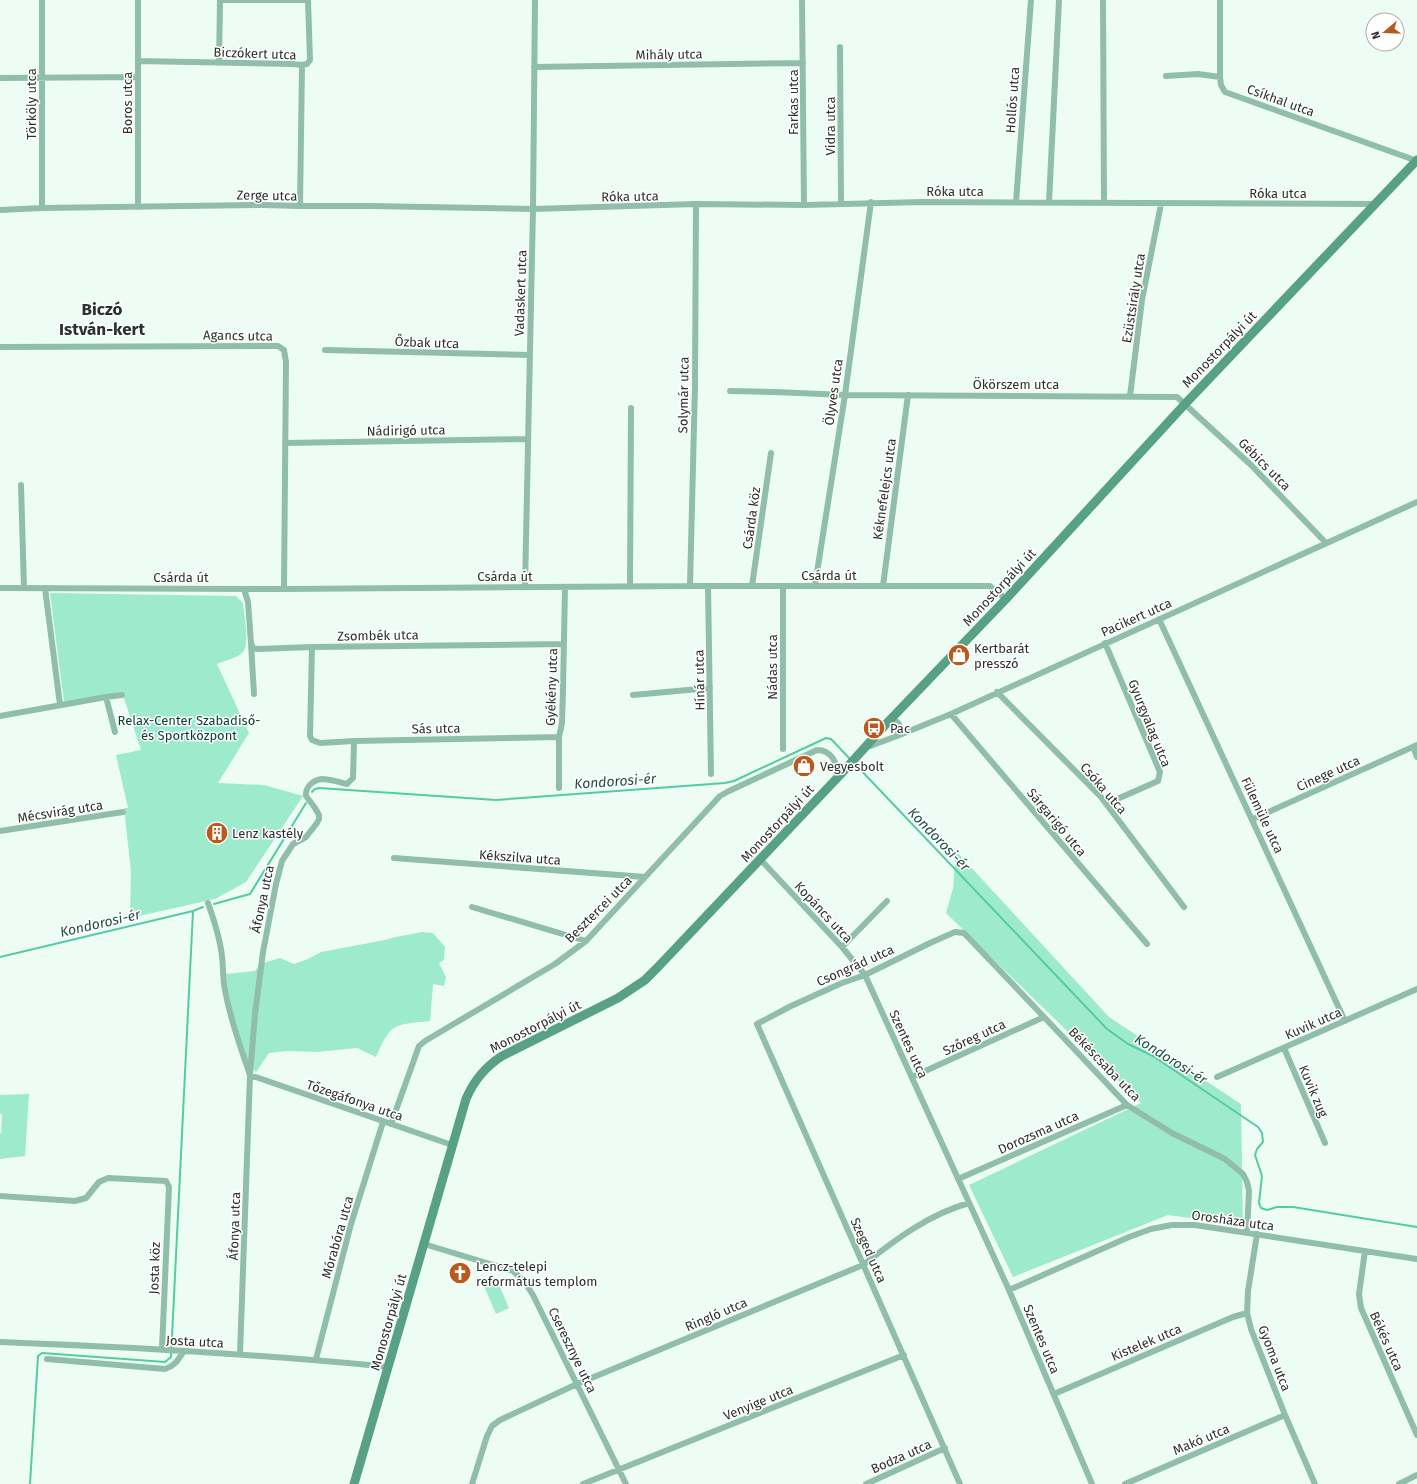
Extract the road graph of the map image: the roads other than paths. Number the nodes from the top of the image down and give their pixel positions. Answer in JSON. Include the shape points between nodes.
{"nodes":[{"id":1,"x":42,"y":0,"type":"edge"},
{"id":2,"x":138,"y":0,"type":"edge"},
{"id":3,"x":220,"y":0,"type":"edge"},
{"id":4,"x":308,"y":0,"type":"edge"},
{"id":5,"x":535,"y":0,"type":"edge"},
{"id":6,"x":802,"y":0,"type":"edge"},
{"id":7,"x":1031,"y":0,"type":"edge"},
{"id":8,"x":1059,"y":0,"type":"edge"},
{"id":9,"x":1103,"y":0,"type":"edge"},
{"id":10,"x":1220,"y":0,"type":"edge"},
{"id":11,"x":840,"y":48,"type":"dead end"},
{"id":12,"x":138,"y":61,"type":"junction"},
{"id":13,"x":219,"y":63,"type":"junction"},
{"id":14,"x":803,"y":63,"type":"junction"},
{"id":15,"x":302,"y":65,"type":"junction"},
{"id":16,"x":534,"y":67,"type":"junction"},
{"id":17,"x":1166,"y":76,"type":"dead end"},
{"id":18,"x":1220,"y":77,"type":"junction"},
{"id":19,"x":0,"y":78,"type":"edge"},
{"id":20,"x":42,"y":78,"type":"junction"},
{"id":21,"x":138,"y":78,"type":"junction"},
{"id":22,"x":1417,"y":160,"type":"edge"},
{"id":23,"x":871,"y":202,"type":"junction"},
{"id":24,"x":1016,"y":202,"type":"junction"},
{"id":25,"x":1049,"y":202,"type":"junction"},
{"id":26,"x":841,"y":203,"type":"junction"},
{"id":27,"x":1104,"y":203,"type":"junction"},
{"id":28,"x":696,"y":204,"type":"junction"},
{"id":29,"x":1161,"y":204,"type":"junction"},
{"id":30,"x":1376,"y":204,"type":"junction"},
{"id":31,"x":804,"y":205,"type":"junction"},
{"id":32,"x":300,"y":206,"type":"junction"},
{"id":33,"x":138,"y":207,"type":"junction"},
{"id":34,"x":42,"y":208,"type":"junction"},
{"id":35,"x":533,"y":209,"type":"junction"},
{"id":36,"x":0,"y":210,"type":"edge"},
{"id":37,"x":0,"y":347,"type":"edge"},
{"id":38,"x":325,"y":350,"type":"dead end"},
{"id":39,"x":529,"y":355,"type":"junction"},
{"id":40,"x":730,"y":391,"type":"dead end"},
{"id":41,"x":844,"y":395,"type":"junction"},
{"id":42,"x":908,"y":395,"type":"junction"},
{"id":43,"x":1130,"y":396,"type":"junction"},
{"id":44,"x":1185,"y":404,"type":"junction"},
{"id":45,"x":631,"y":408,"type":"dead end"},
{"id":46,"x":528,"y":439,"type":"junction"},
{"id":47,"x":285,"y":443,"type":"junction"},
{"id":48,"x":771,"y":453,"type":"dead end"},
{"id":49,"x":21,"y":485,"type":"dead end"},
{"id":50,"x":1417,"y":502,"type":"edge"},
{"id":51,"x":1326,"y":543,"type":"junction"},
{"id":52,"x":815,"y":585,"type":"junction"},
{"id":53,"x":630,"y":586,"type":"junction"},
{"id":54,"x":690,"y":586,"type":"junction"},
{"id":55,"x":708,"y":586,"type":"junction"},
{"id":56,"x":752,"y":586,"type":"junction"},
{"id":57,"x":783,"y":586,"type":"junction"},
{"id":58,"x":883,"y":586,"type":"junction"},
{"id":59,"x":525,"y":587,"type":"junction"},
{"id":60,"x":565,"y":587,"type":"junction"},
{"id":61,"x":0,"y":588,"type":"edge"},
{"id":62,"x":24,"y":588,"type":"junction"},
{"id":63,"x":45,"y":588,"type":"junction"},
{"id":64,"x":244,"y":589,"type":"junction"},
{"id":65,"x":284,"y":589,"type":"junction"},
{"id":66,"x":1006,"y":599,"type":"junction"},
{"id":67,"x":1159,"y":619,"type":"junction"},
{"id":68,"x":251,"y":643,"type":"junction"},
{"id":69,"x":1105,"y":643,"type":"junction"},
{"id":70,"x":564,"y":644,"type":"junction"},
{"id":71,"x":312,"y":647,"type":"junction"},
{"id":72,"x":710,"y":688,"type":"junction"},
{"id":73,"x":997,"y":692,"type":"junction"},
{"id":74,"x":254,"y":694,"type":"dead end"},
{"id":75,"x":122,"y":695,"type":"dead end"},
{"id":76,"x":633,"y":695,"type":"dead end"},
{"id":77,"x":106,"y":697,"type":"junction"},
{"id":78,"x":60,"y":705,"type":"junction"},
{"id":79,"x":951,"y":714,"type":"junction"},
{"id":80,"x":0,"y":716,"type":"edge"},
{"id":81,"x":887,"y":723,"type":"junction"},
{"id":82,"x":115,"y":732,"type":"dead end"},
{"id":83,"x":898,"y":736,"type":"junction"},
{"id":84,"x":559,"y":737,"type":"junction"},
{"id":85,"x":354,"y":741,"type":"junction"},
{"id":86,"x":1415,"y":746,"type":"edge"},
{"id":87,"x":783,"y":749,"type":"dead end"},
{"id":88,"x":864,"y":749,"type":"junction"},
{"id":89,"x":1417,"y":757,"type":"edge"},
{"id":90,"x":711,"y":774,"type":"dead end"},
{"id":91,"x":840,"y":775,"type":"junction"},
{"id":92,"x":559,"y":788,"type":"dead end"},
{"id":93,"x":1106,"y":804,"type":"junction"},
{"id":94,"x":123,"y":812,"type":"dead end"},
{"id":95,"x":1252,"y":819,"type":"junction"},
{"id":96,"x":0,"y":831,"type":"edge"},
{"id":97,"x":394,"y":858,"type":"dead end"},
{"id":98,"x":760,"y":859,"type":"junction"},
{"id":99,"x":645,"y":877,"type":"junction"},
{"id":100,"x":887,"y":901,"type":"dead end"},
{"id":101,"x":208,"y":903,"type":"dead end"},
{"id":102,"x":472,"y":907,"type":"dead end"},
{"id":103,"x":1184,"y":908,"type":"dead end"},
{"id":104,"x":964,"y":933,"type":"joint"},
{"id":105,"x":586,"y":941,"type":"junction"},
{"id":106,"x":1147,"y":944,"type":"dead end"},
{"id":107,"x":842,"y":947,"type":"junction"},
{"id":108,"x":865,"y":975,"type":"junction"},
{"id":109,"x":869,"y":982,"type":"joint"},
{"id":110,"x":1417,"y":989,"type":"edge"},
{"id":111,"x":1044,"y":1017,"type":"junction"},
{"id":112,"x":1345,"y":1021,"type":"junction"},
{"id":113,"x":757,"y":1024,"type":"joint"},
{"id":114,"x":1284,"y":1048,"type":"junction"},
{"id":115,"x":250,"y":1075,"type":"junction"},
{"id":116,"x":912,"y":1077,"type":"junction"},
{"id":117,"x":1217,"y":1077,"type":"dead end"},
{"id":118,"x":1126,"y":1105,"type":"junction"},
{"id":119,"x":383,"y":1122,"type":"junction"},
{"id":120,"x":391,"y":1124,"type":"junction"},
{"id":121,"x":1325,"y":1143,"type":"dead end"},
{"id":122,"x":452,"y":1145,"type":"junction"},
{"id":123,"x":958,"y":1179,"type":"junction"},
{"id":124,"x":0,"y":1196,"type":"edge"},
{"id":125,"x":969,"y":1204,"type":"junction"},
{"id":126,"x":1247,"y":1233,"type":"junction"},
{"id":127,"x":1257,"y":1234,"type":"junction"},
{"id":128,"x":424,"y":1244,"type":"junction"},
{"id":129,"x":1365,"y":1251,"type":"junction"},
{"id":130,"x":1417,"y":1258,"type":"edge"},
{"id":131,"x":863,"y":1265,"type":"junction"},
{"id":132,"x":1009,"y":1290,"type":"junction"},
{"id":133,"x":1247,"y":1313,"type":"junction"},
{"id":134,"x":0,"y":1342,"type":"edge"},
{"id":135,"x":165,"y":1350,"type":"junction"},
{"id":136,"x":184,"y":1351,"type":"junction"},
{"id":137,"x":240,"y":1354,"type":"junction"},
{"id":138,"x":904,"y":1355,"type":"junction"},
{"id":139,"x":47,"y":1359,"type":"dead end"},
{"id":140,"x":316,"y":1359,"type":"junction"},
{"id":141,"x":389,"y":1367,"type":"junction"},
{"id":142,"x":577,"y":1384,"type":"junction"},
{"id":143,"x":1054,"y":1394,"type":"junction"},
{"id":144,"x":1285,"y":1415,"type":"junction"},
{"id":145,"x":1417,"y":1435,"type":"edge"},
{"id":146,"x":945,"y":1448,"type":"junction"},
{"id":147,"x":619,"y":1469,"type":"junction"},
{"id":148,"x":1417,"y":1475,"type":"edge"},
{"id":149,"x":354,"y":1484,"type":"edge"},
{"id":150,"x":472,"y":1484,"type":"edge"},
{"id":151,"x":583,"y":1484,"type":"edge"},
{"id":152,"x":626,"y":1484,"type":"edge"},
{"id":153,"x":866,"y":1484,"type":"edge"},
{"id":154,"x":960,"y":1484,"type":"edge"},
{"id":155,"x":1092,"y":1484,"type":"edge"},
{"id":156,"x":1125,"y":1484,"type":"edge"},
{"id":157,"x":1315,"y":1484,"type":"edge"},
{"id":158,"x":1399,"y":1484,"type":"edge"}],
"edges":[{"from":1,"to":20,"type":"street","name":"Törköly utca"},
{"from":2,"to":12,"type":"street","name":"Boros utca"},
{"from":3,"to":4,"type":"street"},
{"from":3,"to":13,"type":"street"},
{"from":4,"to":15,"type":"street","via":[[310,60]]},
{"from":5,"to":16,"type":"street","name":"Vadaskert utca"},
{"from":6,"to":14,"type":"street","name":"Farkas utca"},
{"from":7,"to":24,"type":"street","name":"Hollós utca"},
{"from":8,"to":25,"type":"street"},
{"from":9,"to":27,"type":"street"},
{"from":10,"to":18,"type":"street","name":"Csíkhal utca"},
{"from":11,"to":26,"type":"street","name":"Vidra utca"},
{"from":12,"to":13,"type":"street","name":"Biczókert utca"},
{"from":12,"to":21,"type":"street","name":"Boros utca"},
{"from":13,"to":15,"type":"street","name":"Biczókert utca"},
{"from":14,"to":16,"type":"street","name":"Mihály utca"},
{"from":14,"to":31,"type":"street","name":"Farkas utca"},
{"from":15,"to":32,"type":"street","name":"Biczókert utca"},
{"from":16,"to":35,"type":"street","name":"Vadaskert utca"},
{"from":17,"to":18,"type":"street","via":[[1198,74]]},
{"from":18,"to":22,"type":"street","name":"Csíkhal utca","via":[[1225,92]]},
{"from":19,"to":20,"type":"street"},
{"from":20,"to":21,"type":"street"},
{"from":20,"to":34,"type":"street","name":"Törköly utca"},
{"from":21,"to":33,"type":"street","name":"Boros utca"},
{"from":22,"to":30,"type":"street","name":"Monostorpályi út"},
{"from":23,"to":24,"type":"street","name":"Róka utca"},
{"from":23,"to":26,"type":"street","name":"Róka utca"},
{"from":23,"to":41,"type":"street","name":"Ölyves utca"},
{"from":24,"to":25,"type":"street","name":"Róka utca"},
{"from":25,"to":27,"type":"street","name":"Róka utca"},
{"from":26,"to":31,"type":"street","name":"Róka utca"},
{"from":27,"to":29,"type":"street","name":"Róka utca"},
{"from":28,"to":31,"type":"street","name":"Róka utca"},
{"from":28,"to":35,"type":"street","name":"Róka utca"},
{"from":28,"to":54,"type":"street","name":"Solymár utca"},
{"from":29,"to":30,"type":"street","name":"Róka utca"},
{"from":29,"to":43,"type":"street","name":"Ezüstsirály utca","via":[[1142,300]]},
{"from":30,"to":44,"type":"street","name":"Monostorpályi út"},
{"from":32,"to":33,"type":"street","name":"Zerge utca"},
{"from":32,"to":35,"type":"street","name":"Zerge utca"},
{"from":33,"to":34,"type":"street","name":"Zerge utca"},
{"from":34,"to":36,"type":"street","name":"Zerge utca"},
{"from":35,"to":39,"type":"street","name":"Vadaskert utca"},
{"from":37,"to":47,"type":"street","name":"Agancs utca","via":[[278,346],[284,350],[285,356]]},
{"from":38,"to":39,"type":"street","name":"Őzbak utca"},
{"from":39,"to":46,"type":"street","name":"Vadaskert utca"},
{"from":40,"to":41,"type":"street","name":"Ökörszem utca"},
{"from":41,"to":42,"type":"street","name":"Ökörszem utca"},
{"from":41,"to":52,"type":"street","name":"Ölyves utca"},
{"from":42,"to":43,"type":"street","name":"Ökörszem utca"},
{"from":42,"to":58,"type":"street","name":"Kéknefelejcs utca"},
{"from":43,"to":44,"type":"street","name":"Ökörszem utca","via":[[1177,397]]},
{"from":44,"to":51,"type":"street","name":"Gébics utca","via":[[1251,465]]},
{"from":44,"to":66,"type":"street","name":"Monostorpályi út"},
{"from":45,"to":53,"type":"street"},
{"from":46,"to":47,"type":"street","name":"Nádirigó utca"},
{"from":46,"to":59,"type":"street","name":"Vadaskert utca"},
{"from":47,"to":65,"type":"street","name":"Agancs utca"},
{"from":48,"to":56,"type":"street","name":"Csárda köz"},
{"from":49,"to":62,"type":"street"},
{"from":50,"to":51,"type":"street","name":"Pacikert utca"},
{"from":51,"to":67,"type":"street","name":"Pacikert utca"},
{"from":52,"to":57,"type":"street","name":"Csárda út"},
{"from":52,"to":58,"type":"street","name":"Csárda út"},
{"from":53,"to":54,"type":"street","name":"Csárda út"},
{"from":53,"to":60,"type":"street","name":"Csárda út"},
{"from":54,"to":55,"type":"street","name":"Csárda út"},
{"from":55,"to":56,"type":"street","name":"Csárda út"},
{"from":55,"to":72,"type":"street","name":"Hínár utca"},
{"from":56,"to":57,"type":"street","name":"Csárda út"},
{"from":57,"to":87,"type":"street","name":"Nádas utca"},
{"from":58,"to":66,"type":"street","name":"Csárda út","via":[[990,586]]},
{"from":59,"to":60,"type":"street","name":"Csárda út"},
{"from":59,"to":65,"type":"street","name":"Csárda út"},
{"from":60,"to":70,"type":"street","name":"Gyékény utca"},
{"from":61,"to":62,"type":"street","name":"Csárda út"},
{"from":62,"to":63,"type":"street","name":"Csárda út"},
{"from":63,"to":64,"type":"street","name":"Csárda út"},
{"from":63,"to":78,"type":"street"},
{"from":64,"to":65,"type":"street","name":"Csárda út"},
{"from":64,"to":68,"type":"street","via":[[248,602]]},
{"from":66,"to":81,"type":"street","name":"Monostorpályi út"},
{"from":67,"to":69,"type":"street","name":"Pacikert utca"},
{"from":67,"to":95,"type":"street","name":"Fülemüle utca"},
{"from":68,"to":71,"type":"street","name":"Zsombék utca","via":[[253,648],[258,649]]},
{"from":68,"to":74,"type":"street"},
{"from":69,"to":73,"type":"street","name":"Pacikert utca"},
{"from":69,"to":93,"type":"street","name":"Gyurgyalag utca","via":[[1160,772],[1158,781]]},
{"from":70,"to":71,"type":"street","name":"Zsombék utca"},
{"from":70,"to":84,"type":"street","name":"Gyékény utca","via":[[562,723]]},
{"from":71,"to":85,"type":"street","name":"Sás utca","via":[[310,736],[312,740],[320,743]]},
{"from":72,"to":76,"type":"street"},
{"from":72,"to":90,"type":"street","name":"Hínár utca"},
{"from":73,"to":79,"type":"street","name":"Pacikert utca"},
{"from":73,"to":93,"type":"street","name":"Csóka utca"},
{"from":75,"to":77,"type":"street"},
{"from":77,"to":78,"type":"street"},
{"from":77,"to":82,"type":"street"},
{"from":78,"to":80,"type":"street"},
{"from":79,"to":83,"type":"street","name":"Pacikert utca"},
{"from":79,"to":106,"type":"street","name":"Sárgarigó utca"},
{"from":81,"to":83,"type":"street","via":[[896,721],[900,725]]},
{"from":81,"to":88,"type":"street","name":"Monostorpályi út"},
{"from":83,"to":88,"type":"street","name":"Pacikert utca"},
{"from":84,"to":85,"type":"street","name":"Sás utca"},
{"from":84,"to":92,"type":"street","name":"Gyékény utca"},
{"from":85,"to":115,"type":"street","name":"Áfonya utca","via":[[353,778],[347,784],[321,779],[310,784],[306,796],[319,816],[317,823],[306,837],[293,844],[282,861],[263,952]]},
{"from":86,"to":89,"type":"street","name":"Cinege utca"},
{"from":86,"to":95,"type":"street","name":"Cinege utca"},
{"from":88,"to":91,"type":"street","name":"Monostorpályi út"},
{"from":91,"to":98,"type":"street","name":"Monostorpályi út"},
{"from":91,"to":99,"type":"street","name":"Besztercei utca","via":[[829,753],[817,750],[729,791],[720,796]]},
{"from":93,"to":103,"type":"street","name":"Csóka utca"},
{"from":94,"to":96,"type":"street","name":"Mécsvirág utca"},
{"from":95,"to":112,"type":"street","name":"Fülemüle utca"},
{"from":97,"to":99,"type":"street","name":"Kékszilva utca"},
{"from":98,"to":107,"type":"street","name":"Kopáncs utca"},
{"from":98,"to":122,"type":"street","name":"Monostorpályi út","via":[[645,980],[607,1004],[502,1056],[483,1070],[468,1094]]},
{"from":99,"to":105,"type":"street","name":"Besztercei utca"},
{"from":100,"to":107,"type":"street"},
{"from":101,"to":115,"type":"street","name":"Áfonya utca","via":[[222,956],[224,984]]},
{"from":102,"to":105,"type":"street"},
{"from":104,"to":108,"type":"street","name":"Csongrád utca","via":[[955,932]]},
{"from":104,"to":111,"type":"street","name":"Békéscsaba utca"},
{"from":105,"to":120,"type":"street","name":"Besztercei utca","via":[[555,964],[425,1040],[419,1046]]},
{"from":107,"to":108,"type":"street","name":"Kopáncs utca"},
{"from":108,"to":109,"type":"street","name":"Kopáncs utca"},
{"from":108,"to":113,"type":"street","name":"Csongrád utca","via":[[842,983]]},
{"from":109,"to":116,"type":"street","name":"Szentes utca"},
{"from":110,"to":112,"type":"street","name":"Kuvik utca"},
{"from":111,"to":116,"type":"street","name":"Szőreg utca"},
{"from":111,"to":118,"type":"street","name":"Békéscsaba utca"},
{"from":112,"to":114,"type":"street","name":"Kuvik utca"},
{"from":113,"to":131,"type":"street","name":"Szeged utca"},
{"from":114,"to":117,"type":"street","name":"Kuvik utca"},
{"from":114,"to":121,"type":"street","name":"Kuvik zug"},
{"from":115,"to":119,"type":"street","name":"Tőzegáfonya utca"},
{"from":115,"to":137,"type":"street","name":"Áfonya utca"},
{"from":116,"to":123,"type":"street","name":"Szentes utca"},
{"from":118,"to":123,"type":"street","name":"Dorozsma utca"},
{"from":118,"to":126,"type":"street","name":"Békéscsaba utca","via":[[1172,1133],[1225,1159],[1243,1174],[1249,1191]]},
{"from":119,"to":120,"type":"street","name":"Tőzegáfonya utca"},
{"from":119,"to":140,"type":"street","name":"Mórabóra utca","via":[[351,1224]]},
{"from":120,"to":122,"type":"street","name":"Tőzegáfonya utca"},
{"from":122,"to":128,"type":"street","name":"Monostorpályi út"},
{"from":123,"to":125,"type":"street","name":"Szentes utca"},
{"from":124,"to":135,"type":"street","name":"Josta köz","via":[[75,1201],[86,1198],[99,1182],[108,1178],[166,1181],[169,1187]]},
{"from":125,"to":131,"type":"street","via":[[948,1210],[919,1225]]},
{"from":125,"to":132,"type":"street","name":"Szentes utca"},
{"from":126,"to":127,"type":"street","name":"Orosháza utca"},
{"from":126,"to":132,"type":"street","name":"Orosháza utca","via":[[1194,1224],[1151,1229]]},
{"from":127,"to":129,"type":"street","name":"Orosháza utca"},
{"from":127,"to":133,"type":"street","name":"Gyoma utca"},
{"from":128,"to":141,"type":"street","name":"Monostorpályi út"},
{"from":128,"to":142,"type":"street","name":"Cseresznye utca","via":[[513,1271],[524,1281]]},
{"from":129,"to":130,"type":"street","name":"Orosháza utca"},
{"from":129,"to":145,"type":"street","name":"Békés utca","via":[[1359,1294],[1361,1308]]},
{"from":131,"to":138,"type":"street","name":"Szeged utca"},
{"from":131,"to":142,"type":"street","name":"Ringló utca"},
{"from":132,"to":143,"type":"street","name":"Szentes utca"},
{"from":133,"to":143,"type":"street","name":"Kistelek utca","via":[[1232,1317]]},
{"from":133,"to":144,"type":"street","name":"Gyoma utca"},
{"from":134,"to":135,"type":"street","name":"Josta utca"},
{"from":135,"to":136,"type":"street","name":"Josta utca"},
{"from":136,"to":137,"type":"street","name":"Josta utca"},
{"from":136,"to":139,"type":"street","via":[[173,1366],[165,1369]]},
{"from":137,"to":140,"type":"street","name":"Josta utca"},
{"from":138,"to":146,"type":"street","name":"Szeged utca"},
{"from":138,"to":147,"type":"street","name":"Venyige utca"},
{"from":140,"to":141,"type":"street","name":"Josta utca"},
{"from":141,"to":149,"type":"street","name":"Monostorpályi út"},
{"from":142,"to":147,"type":"street","name":"Cseresznye utca"},
{"from":142,"to":150,"type":"street","name":"Ringló utca","via":[[492,1426]]},
{"from":143,"to":155,"type":"street","name":"Szentes utca"},
{"from":144,"to":156,"type":"street","name":"Makó utca"},
{"from":144,"to":157,"type":"street","name":"Gyoma utca"},
{"from":146,"to":153,"type":"street","name":"Bodza utca"},
{"from":146,"to":154,"type":"street","name":"Szeged utca"},
{"from":147,"to":151,"type":"street","name":"Venyige utca"},
{"from":147,"to":152,"type":"street","name":"Cseresznye utca"},
{"from":148,"to":158,"type":"street"}]}
